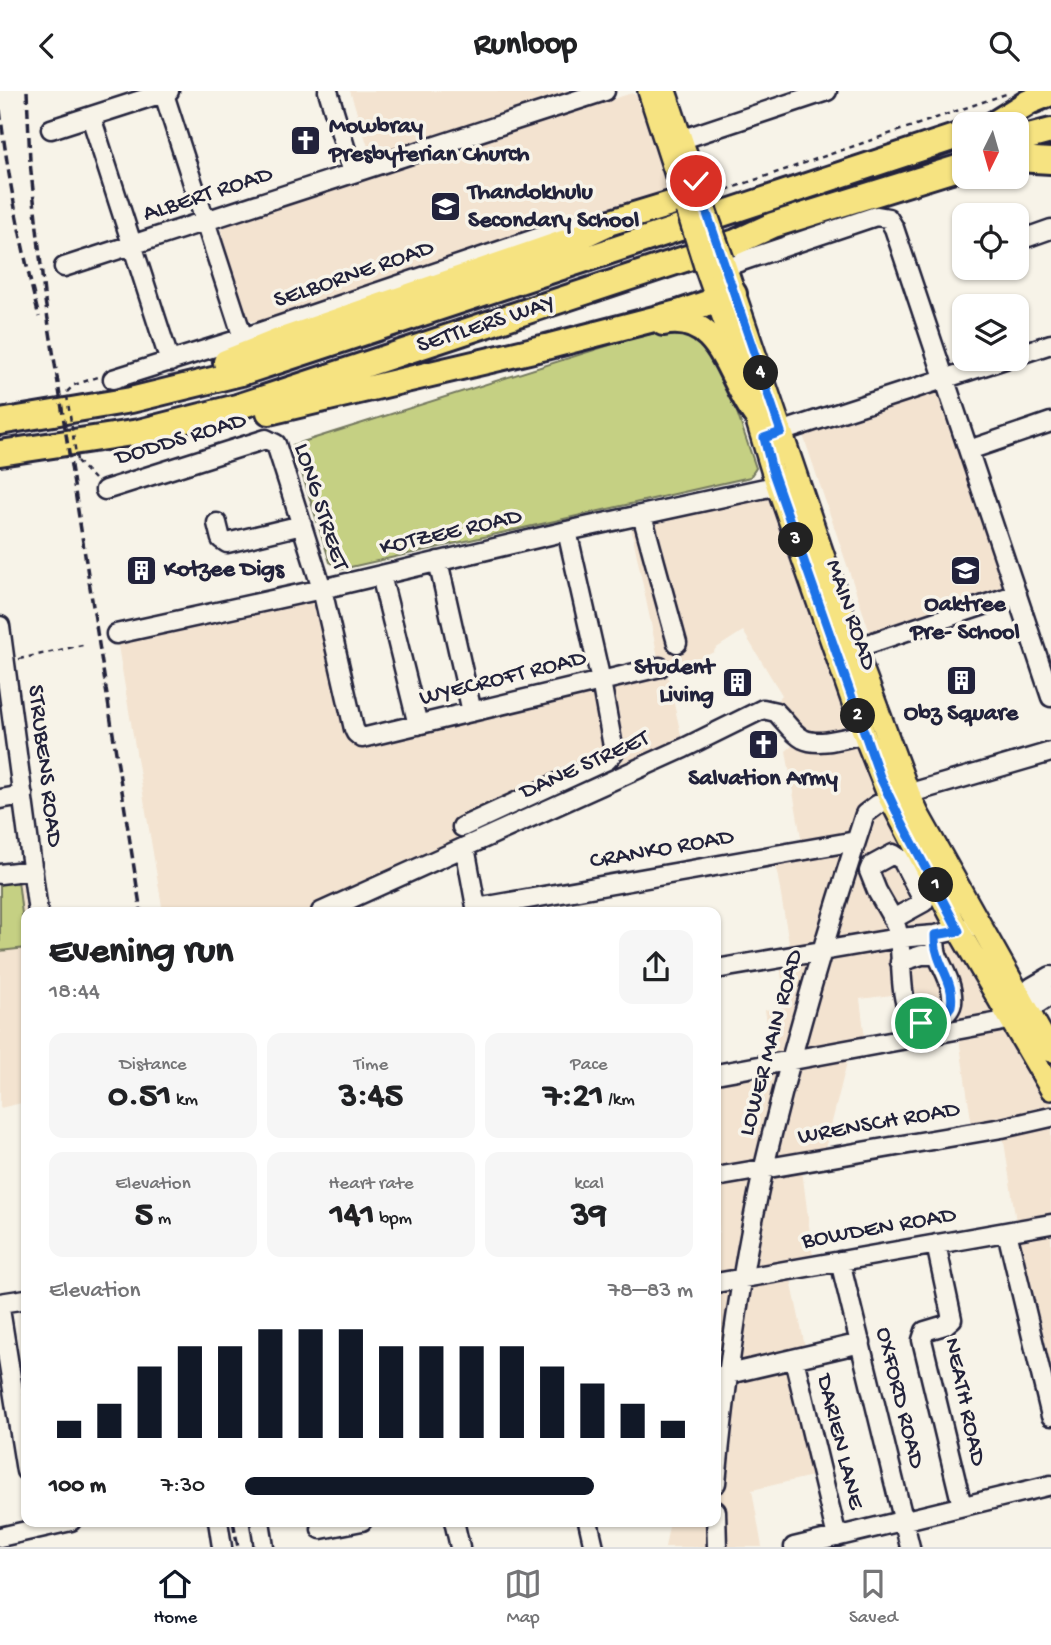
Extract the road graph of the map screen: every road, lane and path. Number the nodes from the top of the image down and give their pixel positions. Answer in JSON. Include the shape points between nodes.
{"nodes":[{"id":1,"x":328,"y":91,"type":"edge"},
{"id":2,"x":606,"y":91,"type":"edge"},
{"id":3,"x":649,"y":91,"type":"edge"},
{"id":4,"x":665,"y":91,"type":"edge"},
{"id":5,"x":827,"y":91,"type":"edge"},
{"id":6,"x":1013,"y":91,"type":"edge"},
{"id":7,"x":165,"y":92,"type":"edge"},
{"id":8,"x":1051,"y":93,"type":"edge"},
{"id":9,"x":1051,"y":106,"type":"edge"},
{"id":10,"x":1014,"y":112,"type":"edge"},
{"id":11,"x":1029,"y":113,"type":"edge"},
{"id":12,"x":91,"y":117,"type":"junction"},
{"id":13,"x":51,"y":129,"type":"dead end"},
{"id":14,"x":1051,"y":131,"type":"edge"},
{"id":15,"x":1029,"y":137,"type":"edge"},
{"id":16,"x":952,"y":138,"type":"edge"},
{"id":17,"x":674,"y":142,"type":"junction"},
{"id":18,"x":952,"y":159,"type":"edge"},
{"id":19,"x":1029,"y":159,"type":"edge"},
{"id":20,"x":1051,"y":160,"type":"edge"},
{"id":21,"x":952,"y":170,"type":"edge"},
{"id":22,"x":354,"y":173,"type":"junction"},
{"id":23,"x":698,"y":200,"type":"junction"},
{"id":24,"x":804,"y":214,"type":"junction"},
{"id":25,"x":205,"y":222,"type":"junction"},
{"id":26,"x":611,"y":222,"type":"junction"},
{"id":27,"x":1051,"y":229,"type":"edge"},
{"id":28,"x":1029,"y":237,"type":"edge"},
{"id":29,"x":132,"y":245,"type":"junction"},
{"id":30,"x":715,"y":266,"type":"junction"},
{"id":31,"x":64,"y":267,"type":"dead end"},
{"id":32,"x":726,"y":297,"type":"junction"},
{"id":33,"x":606,"y":331,"type":"junction"},
{"id":34,"x":243,"y":338,"type":"junction"},
{"id":35,"x":1051,"y":344,"type":"edge"},
{"id":36,"x":1029,"y":351,"type":"edge"},
{"id":37,"x":170,"y":362,"type":"junction"},
{"id":38,"x":967,"y":371,"type":"edge"},
{"id":39,"x":945,"y":378,"type":"junction"},
{"id":40,"x":113,"y":379,"type":"joint"},
{"id":41,"x":131,"y":400,"type":"junction"},
{"id":42,"x":763,"y":413,"type":"junction"},
{"id":43,"x":0,"y":422,"type":"edge"},
{"id":44,"x":1051,"y":422,"type":"edge"},
{"id":45,"x":157,"y":427,"type":"junction"},
{"id":46,"x":272,"y":441,"type":"joint"},
{"id":47,"x":969,"y":450,"type":"junction"},
{"id":48,"x":0,"y":453,"type":"edge"},
{"id":49,"x":787,"y":483,"type":"junction"},
{"id":50,"x":106,"y":490,"type":"joint"},
{"id":51,"x":642,"y":515,"type":"junction"},
{"id":52,"x":217,"y":523,"type":"dead end"},
{"id":53,"x":302,"y":525,"type":"junction"},
{"id":54,"x":567,"y":531,"type":"junction"},
{"id":55,"x":438,"y":561,"type":"junction"},
{"id":56,"x":381,"y":575,"type":"junction"},
{"id":57,"x":321,"y":589,"type":"junction"},
{"id":58,"x":1017,"y":594,"type":"junction"},
{"id":59,"x":0,"y":626,"type":"edge"},
{"id":60,"x":116,"y":634,"type":"dead end"},
{"id":61,"x":677,"y":643,"type":"dead end"},
{"id":62,"x":87,"y":644,"type":"dead end"},
{"id":63,"x":846,"y":652,"type":"junction"},
{"id":64,"x":3,"y":663,"type":"edge"},
{"id":65,"x":660,"y":667,"type":"dead end"},
{"id":66,"x":601,"y":681,"type":"junction"},
{"id":67,"x":1051,"y":697,"type":"edge"},
{"id":68,"x":472,"y":712,"type":"junction"},
{"id":69,"x":418,"y":725,"type":"junction"},
{"id":70,"x":864,"y":734,"type":"junction"},
{"id":71,"x":358,"y":736,"type":"joint"},
{"id":72,"x":1051,"y":752,"type":"edge"},
{"id":73,"x":23,"y":795,"type":"junction"},
{"id":74,"x":899,"y":796,"type":"junction"},
{"id":75,"x":0,"y":799,"type":"edge"},
{"id":76,"x":462,"y":827,"type":"dead end"},
{"id":77,"x":856,"y":841,"type":"junction"},
{"id":78,"x":465,"y":847,"type":"junction"},
{"id":79,"x":33,"y":870,"type":"junction"},
{"id":80,"x":0,"y":874,"type":"edge"},
{"id":81,"x":37,"y":907,"type":"edge"},
{"id":82,"x":332,"y":907,"type":"edge"},
{"id":83,"x":475,"y":907,"type":"edge"},
{"id":84,"x":493,"y":907,"type":"edge"},
{"id":85,"x":894,"y":919,"type":"junction"},
{"id":86,"x":980,"y":924,"type":"junction"},
{"id":87,"x":959,"y":931,"type":"junction"},
{"id":88,"x":935,"y":935,"type":"junction"},
{"id":89,"x":898,"y":938,"type":"junction"},
{"id":90,"x":823,"y":950,"type":"junction"},
{"id":91,"x":937,"y":955,"type":"junction"},
{"id":92,"x":900,"y":962,"type":"junction"},
{"id":93,"x":721,"y":968,"type":"edge"},
{"id":94,"x":993,"y":969,"type":"junction"},
{"id":95,"x":1051,"y":976,"type":"edge"},
{"id":96,"x":1051,"y":995,"type":"edge"},
{"id":97,"x":1016,"y":1011,"type":"junction"},
{"id":98,"x":1045,"y":1054,"type":"edge"},
{"id":99,"x":791,"y":1061,"type":"junction"},
{"id":100,"x":721,"y":1073,"type":"edge"},
{"id":101,"x":1051,"y":1089,"type":"edge"},
{"id":102,"x":1051,"y":1117,"type":"edge"},
{"id":103,"x":764,"y":1168,"type":"junction"},
{"id":104,"x":721,"y":1176,"type":"edge"},
{"id":105,"x":1051,"y":1224,"type":"edge"},
{"id":106,"x":1007,"y":1232,"type":"junction"},
{"id":107,"x":936,"y":1244,"type":"junction"},
{"id":108,"x":840,"y":1261,"type":"junction"},
{"id":109,"x":743,"y":1279,"type":"junction"},
{"id":110,"x":721,"y":1282,"type":"edge"},
{"id":111,"x":21,"y":1300,"type":"edge"},
{"id":112,"x":0,"y":1303,"type":"edge"},
{"id":113,"x":0,"y":1309,"type":"edge"},
{"id":114,"x":861,"y":1343,"type":"junction"},
{"id":115,"x":794,"y":1359,"type":"junction"},
{"id":116,"x":722,"y":1375,"type":"edge"},
{"id":117,"x":721,"y":1393,"type":"edge"},
{"id":118,"x":1051,"y":1416,"type":"edge"},
{"id":119,"x":21,"y":1440,"type":"edge"},
{"id":120,"x":1051,"y":1485,"type":"edge"},
{"id":121,"x":962,"y":1506,"type":"junction"},
{"id":122,"x":903,"y":1520,"type":"junction"},
{"id":123,"x":29,"y":1527,"type":"edge"},
{"id":124,"x":219,"y":1527,"type":"edge"},
{"id":125,"x":261,"y":1527,"type":"edge"},
{"id":126,"x":320,"y":1527,"type":"edge"},
{"id":127,"x":455,"y":1527,"type":"edge"},
{"id":128,"x":589,"y":1527,"type":"edge"},
{"id":129,"x":716,"y":1527,"type":"edge"},
{"id":130,"x":0,"y":1537,"type":"edge"},
{"id":131,"x":837,"y":1537,"type":"junction"},
{"id":132,"x":802,"y":1546,"type":"edge"},
{"id":133,"x":222,"y":1547,"type":"edge"},
{"id":134,"x":264,"y":1547,"type":"edge"},
{"id":135,"x":325,"y":1547,"type":"edge"},
{"id":136,"x":460,"y":1547,"type":"edge"},
{"id":137,"x":594,"y":1547,"type":"edge"},
{"id":138,"x":717,"y":1547,"type":"edge"},
{"id":139,"x":909,"y":1547,"type":"edge"}],
"edges":[{"from":1,"to":22,"type":"street"},
{"from":2,"to":22,"type":"street","name":"ALBERT ROAD"},
{"from":3,"to":17,"type":"main road","name":"MAIN ROAD"},
{"from":4,"to":17,"type":"main road","name":"MAIN ROAD"},
{"from":5,"to":17,"type":"street"},
{"from":6,"to":23,"type":"path"},
{"from":7,"to":12,"type":"street"},
{"from":7,"to":25,"type":"street"},
{"from":8,"to":10,"type":"highway"},
{"from":9,"to":11,"type":"highway"},
{"from":12,"to":13,"type":"street"},
{"from":12,"to":29,"type":"street"},
{"from":14,"to":15,"type":"highway"},
{"from":16,"to":41,"type":"highway","name":"SETTLERS WAY","via":[[273,363]]},
{"from":17,"to":23,"type":"main road","name":"MAIN ROAD"},
{"from":18,"to":24,"type":"highway","via":[[862,188]]},
{"from":19,"to":20,"type":"highway"},
{"from":21,"to":24,"type":"highway","name":"SETTLERS WAY"},
{"from":22,"to":25,"type":"street","name":"ALBERT ROAD"},
{"from":23,"to":26,"type":"highway"},
{"from":23,"to":30,"type":"main road","name":"MAIN ROAD","bridge":true},
{"from":24,"to":45,"type":"highway","name":"SETTLERS WAY","via":[[736,242],[245,405]]},
{"from":25,"to":29,"type":"street","name":"ALBERT ROAD"},
{"from":25,"to":34,"type":"street"},
{"from":26,"to":34,"type":"street","name":"SELBORNE ROAD","via":[[576,225]]},
{"from":26,"to":41,"type":"highway","via":[[577,238],[279,341]]},
{"from":27,"to":28,"type":"street"},
{"from":29,"to":31,"type":"street","name":"ALBERT ROAD"},
{"from":29,"to":37,"type":"street"},
{"from":30,"to":32,"type":"main road","name":"MAIN ROAD"},
{"from":30,"to":39,"type":"street","via":[[876,216],[888,218]]},
{"from":32,"to":33,"type":"highway"},
{"from":32,"to":42,"type":"main road","name":"MAIN ROAD"},
{"from":33,"to":42,"type":"highway","via":[[677,320],[695,325],[721,351],[748,405]]},
{"from":33,"to":45,"type":"highway","via":[[235,419]]},
{"from":34,"to":37,"type":"street","name":"SELBORNE ROAD"},
{"from":35,"to":36,"type":"street"},
{"from":37,"to":40,"type":"street","name":"SELBORNE ROAD"},
{"from":38,"to":39,"type":"street"},
{"from":39,"to":42,"type":"street","via":[[889,403]]},
{"from":39,"to":47,"type":"street","via":[[958,435]]},
{"from":40,"to":50,"type":"path","bridge":true,"via":[[108,374],[74,385],[67,396],[77,461]]},
{"from":41,"to":43,"type":"highway","name":"SETTLERS WAY"},
{"from":42,"to":49,"type":"main road","name":"MAIN ROAD"},
{"from":44,"to":47,"type":"street"},
{"from":45,"to":48,"type":"highway","name":"SETTLERS WAY"},
{"from":46,"to":50,"type":"street","name":"DODDS ROAD"},
{"from":46,"to":53,"type":"street","name":"LONG STREET"},
{"from":47,"to":58,"type":"street"},
{"from":49,"to":51,"type":"street","name":"KOTZEE ROAD"},
{"from":49,"to":63,"type":"main road","name":"MAIN ROAD"},
{"from":51,"to":54,"type":"street","name":"KOTZEE ROAD"},
{"from":51,"to":61,"type":"street"},
{"from":52,"to":53,"type":"street","via":[[221,539],[227,543]]},
{"from":53,"to":57,"type":"street","name":"LONG STREET"},
{"from":54,"to":55,"type":"street","name":"KOTZEE ROAD"},
{"from":54,"to":66,"type":"street"},
{"from":55,"to":56,"type":"street","name":"KOTZEE ROAD"},
{"from":55,"to":68,"type":"street"},
{"from":56,"to":57,"type":"street","name":"KOTZEE ROAD"},
{"from":56,"to":69,"type":"street"},
{"from":57,"to":60,"type":"street","name":"KOTZEE ROAD"},
{"from":57,"to":71,"type":"street","name":"LONG STREET"},
{"from":58,"to":63,"type":"street"},
{"from":58,"to":67,"type":"street"},
{"from":59,"to":64,"type":"street","name":"STRUBENS ROAD"},
{"from":62,"to":64,"type":"path"},
{"from":63,"to":70,"type":"main road","name":"MAIN ROAD"},
{"from":63,"to":74,"type":"main road","name":"MAIN ROAD"},
{"from":64,"to":73,"type":"street","name":"STRUBENS ROAD"},
{"from":65,"to":66,"type":"street","name":"WYECROFT ROAD"},
{"from":66,"to":68,"type":"street","name":"WYECROFT ROAD"},
{"from":66,"to":76,"type":"street","via":[[614,746],[611,757]]},
{"from":68,"to":69,"type":"street","name":"WYECROFT ROAD"},
{"from":69,"to":71,"type":"street","name":"WYECROFT ROAD","via":[[367,738]]},
{"from":70,"to":74,"type":"main road","name":"MAIN ROAD"},
{"from":70,"to":78,"type":"street","name":"DANE STREET","via":[[807,741],[776,712],[763,709]]},
{"from":72,"to":74,"type":"street"},
{"from":73,"to":75,"type":"street"},
{"from":73,"to":79,"type":"street","name":"STRUBENS ROAD"},
{"from":74,"to":77,"type":"street","name":"LOWER MAIN ROAD","via":[[865,814]]},
{"from":74,"to":86,"type":"main road","name":"MAIN ROAD","via":[[918,814]]},
{"from":74,"to":87,"type":"main road","name":"MAIN ROAD"},
{"from":77,"to":84,"type":"street","name":"CRANKO ROAD"},
{"from":77,"to":90,"type":"street","name":"LOWER MAIN ROAD"},
{"from":78,"to":82,"type":"street","name":"DANE STREET"},
{"from":78,"to":83,"type":"street"},
{"from":79,"to":80,"type":"street"},
{"from":79,"to":81,"type":"street","name":"STRUBENS ROAD"},
{"from":85,"to":85,"type":"street","via":[[870,879],[869,869],[893,854],[902,860],[924,902]]},
{"from":85,"to":89,"type":"street"},
{"from":86,"to":87,"type":"street"},
{"from":86,"to":94,"type":"main road","name":"MAIN ROAD"},
{"from":87,"to":88,"type":"street"},
{"from":87,"to":94,"type":"main road","name":"MAIN ROAD"},
{"from":88,"to":89,"type":"street"},
{"from":88,"to":91,"type":"street"},
{"from":89,"to":90,"type":"street"},
{"from":89,"to":92,"type":"street"},
{"from":90,"to":93,"type":"street"},
{"from":90,"to":99,"type":"street","name":"LOWER MAIN ROAD"},
{"from":91,"to":92,"type":"street"},
{"from":91,"to":92,"type":"street","via":[[952,1002],[945,1015],[928,1022],[911,1016]]},
{"from":94,"to":97,"type":"main road","name":"MAIN ROAD"},
{"from":95,"to":97,"type":"street","via":[[1032,987]]},
{"from":96,"to":97,"type":"street"},
{"from":97,"to":98,"type":"main road","name":"MAIN ROAD"},
{"from":97,"to":99,"type":"street","via":[[999,1023]]},
{"from":98,"to":101,"type":"main road","name":"MAIN ROAD"},
{"from":99,"to":100,"type":"street"},
{"from":99,"to":103,"type":"street","name":"LOWER MAIN ROAD"},
{"from":102,"to":103,"type":"street","name":"WRENSCH ROAD"},
{"from":103,"to":104,"type":"street","name":"WRENSCH ROAD"},
{"from":103,"to":109,"type":"street","name":"LOWER MAIN ROAD"},
{"from":105,"to":106,"type":"street","name":"BOWDEN ROAD"},
{"from":106,"to":107,"type":"street","name":"BOWDEN ROAD"},
{"from":106,"to":118,"type":"street"},
{"from":107,"to":108,"type":"street","name":"BOWDEN ROAD"},
{"from":107,"to":121,"type":"street","name":"NEATH ROAD","via":[[952,1319],[925,1331],[922,1340]]},
{"from":108,"to":109,"type":"street","name":"BOWDEN ROAD"},
{"from":108,"to":114,"type":"street","name":"OXFORD ROAD"},
{"from":109,"to":110,"type":"street","name":"BOWDEN ROAD"},
{"from":109,"to":116,"type":"street","name":"LOWER MAIN ROAD"},
{"from":111,"to":112,"type":"street"},
{"from":113,"to":119,"type":"street"},
{"from":114,"to":115,"type":"street"},
{"from":114,"to":122,"type":"street","name":"OXFORD ROAD"},
{"from":115,"to":116,"type":"street"},
{"from":115,"to":131,"type":"street","name":"DARIEN LANE"},
{"from":116,"to":117,"type":"street","name":"LOWER MAIN ROAD"},
{"from":120,"to":121,"type":"street"},
{"from":121,"to":122,"type":"street"},
{"from":122,"to":131,"type":"street"},
{"from":122,"to":139,"type":"street","name":"OXFORD ROAD"},
{"from":123,"to":130,"type":"street"},
{"from":124,"to":133,"type":"street"},
{"from":125,"to":134,"type":"street"},
{"from":126,"to":135,"type":"street"},
{"from":127,"to":136,"type":"street"},
{"from":128,"to":137,"type":"street"},
{"from":129,"to":138,"type":"street"},
{"from":131,"to":132,"type":"street"}]}
